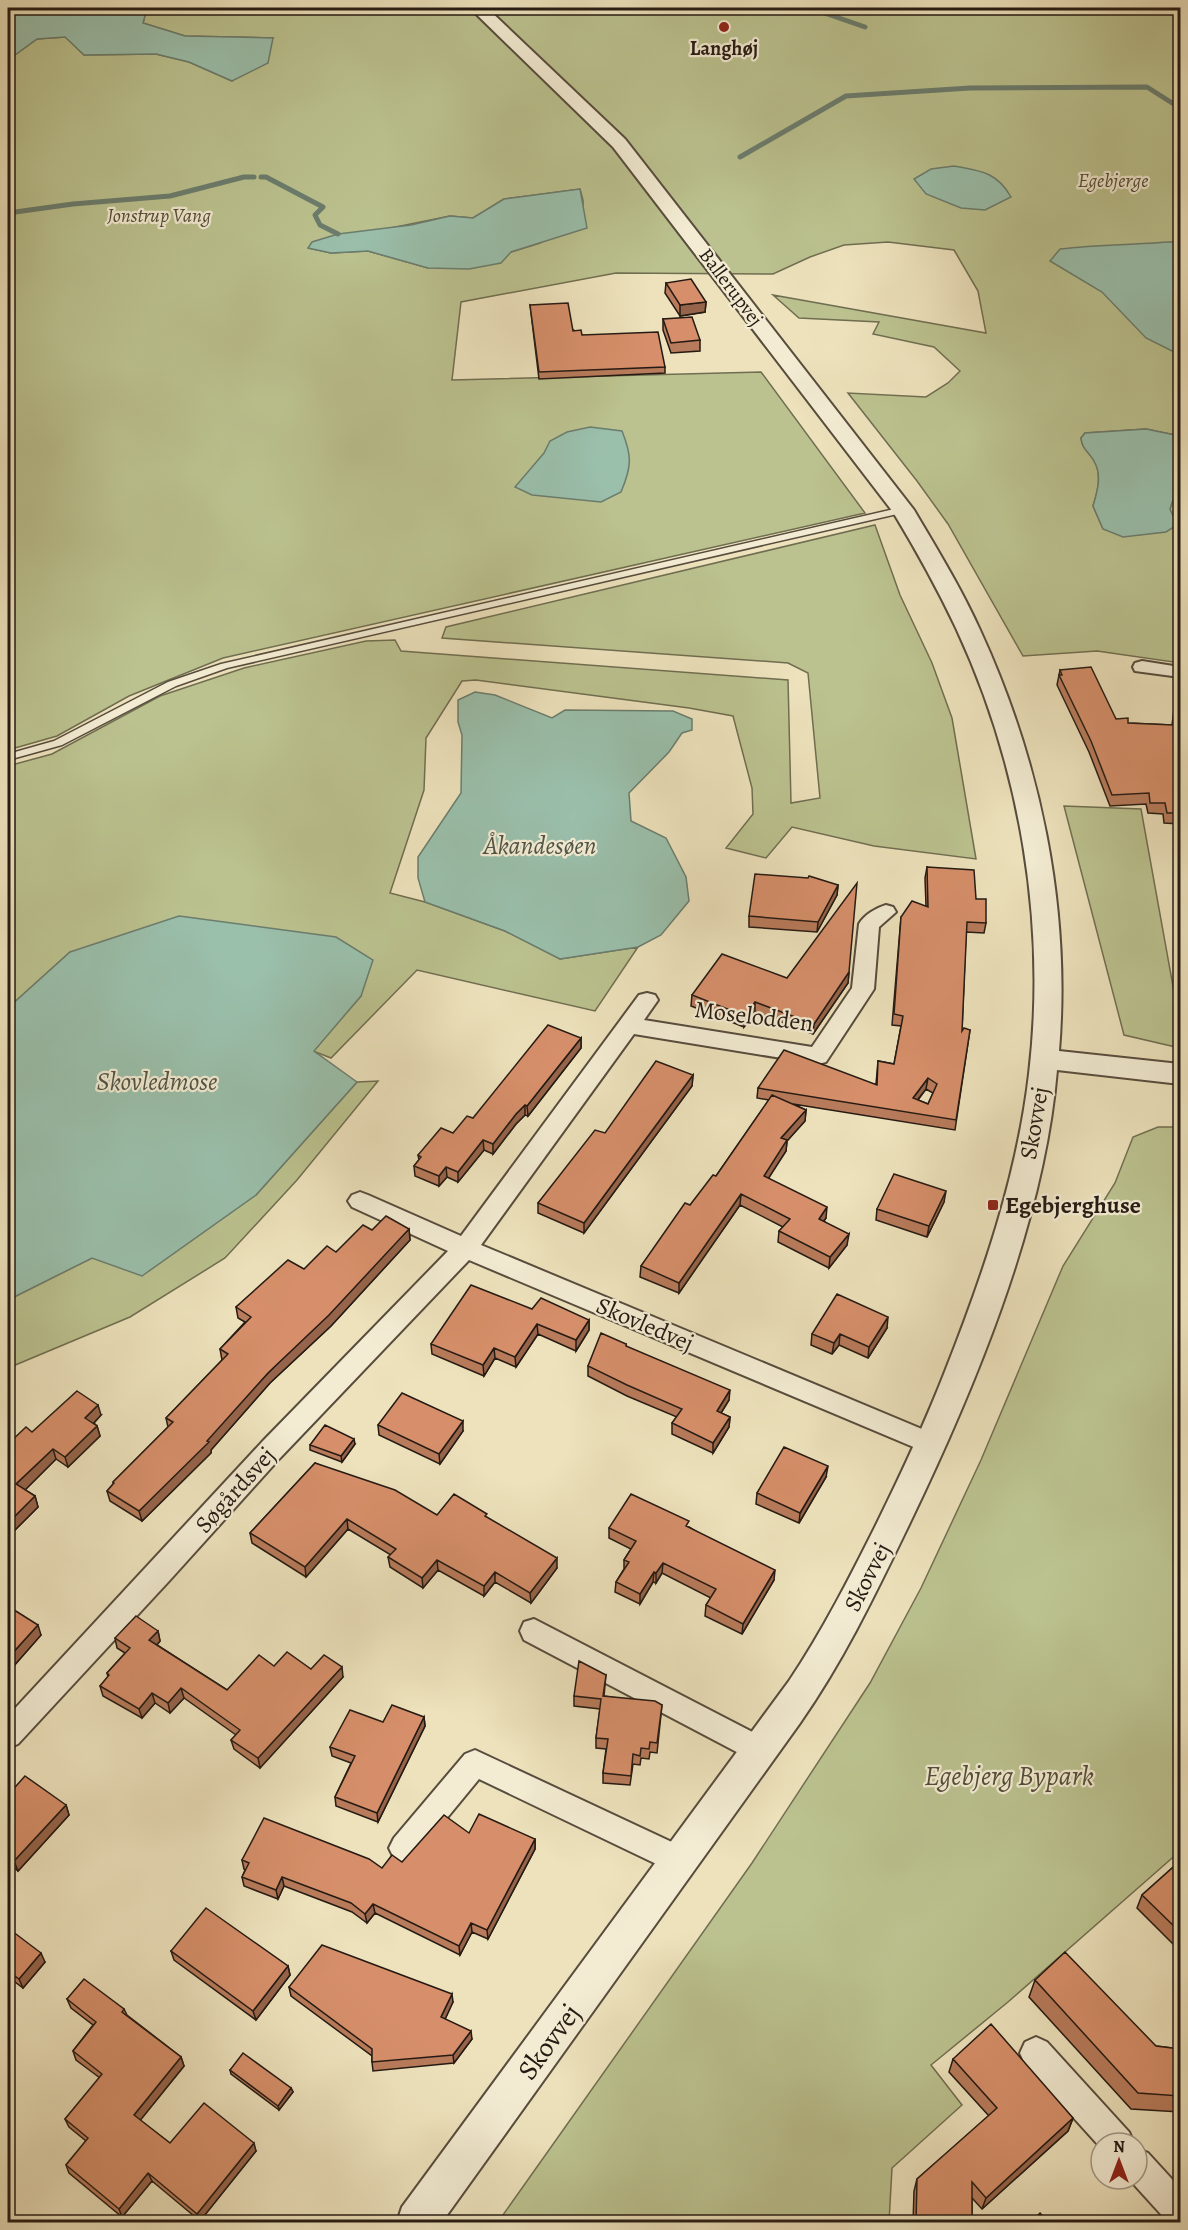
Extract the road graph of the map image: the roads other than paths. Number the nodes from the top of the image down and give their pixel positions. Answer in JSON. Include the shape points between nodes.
{"nodes":[{"id":1,"x":478,"y":8,"type":"edge"},
{"id":2,"x":903,"y":510,"type":"junction"},
{"id":3,"x":952,"y":593,"type":"joint"},
{"id":4,"x":1142,"y":667,"type":"dead end"},
{"id":5,"x":1180,"y":672,"type":"edge"},
{"id":6,"x":8,"y":757,"type":"edge"},
{"id":7,"x":886,"y":912,"type":"dead end"},
{"id":8,"x":647,"y":1000,"type":"dead end"},
{"id":9,"x":628,"y":1025,"type":"junction"},
{"id":10,"x":1045,"y":1059,"type":"junction"},
{"id":11,"x":1180,"y":1074,"type":"edge"},
{"id":12,"x":360,"y":1201,"type":"dead end"},
{"id":13,"x":465,"y":1248,"type":"junction"},
{"id":14,"x":932,"y":1444,"type":"junction"},
{"id":15,"x":534,"y":1631,"type":"dead end"},
{"id":16,"x":8,"y":1735,"type":"edge"},
{"id":17,"x":760,"y":1750,"type":"junction"},
{"id":18,"x":404,"y":1848,"type":"dead end"},
{"id":19,"x":681,"y":1861,"type":"junction"},
{"id":20,"x":1036,"y":2053,"type":"dead end"},
{"id":21,"x":1107,"y":2131,"type":"edge"},
{"id":22,"x":1149,"y":2177,"type":"edge"},
{"id":23,"x":1180,"y":2212,"type":"edge"},
{"id":24,"x":417,"y":2223,"type":"edge"}],
"edges":[{"from":1,"to":2,"type":"street","name":"Ballerupvej","via":[[619,143]]},
{"from":2,"to":3,"type":"street","name":"Ballerupvej"},
{"from":2,"to":6,"type":"lane","via":[[224,666],[172,684],[58,743]]},
{"from":3,"to":10,"type":"street","name":"Skovvej","via":[[984,664],[1011,740],[1036,846],[1049,978]]},
{"from":4,"to":5,"type":"street"},
{"from":7,"to":9,"type":"street","name":"Moselodden","via":[[869,924],[863,989],[818,1056]]},
{"from":8,"to":9,"type":"street"},
{"from":9,"to":13,"type":"street"},
{"from":10,"to":11,"type":"street"},
{"from":10,"to":14,"type":"street","name":"Skovvej","via":[[1021,1193],[980,1324]]},
{"from":12,"to":13,"type":"street","name":"Skovledvej"},
{"from":13,"to":14,"type":"street","name":"Skovledvej"},
{"from":13,"to":16,"type":"street","name":"Søgårdsvej","via":[[271,1450]]},
{"from":14,"to":17,"type":"street","name":"Skovvej","via":[[827,1653]]},
{"from":15,"to":17,"type":"street"},
{"from":17,"to":19,"type":"street","name":"Skovvej"},
{"from":18,"to":19,"type":"street","via":[[475,1763]]},
{"from":19,"to":24,"type":"street","name":"Skovvej"},
{"from":20,"to":21,"type":"street"},
{"from":22,"to":23,"type":"street"}]}
